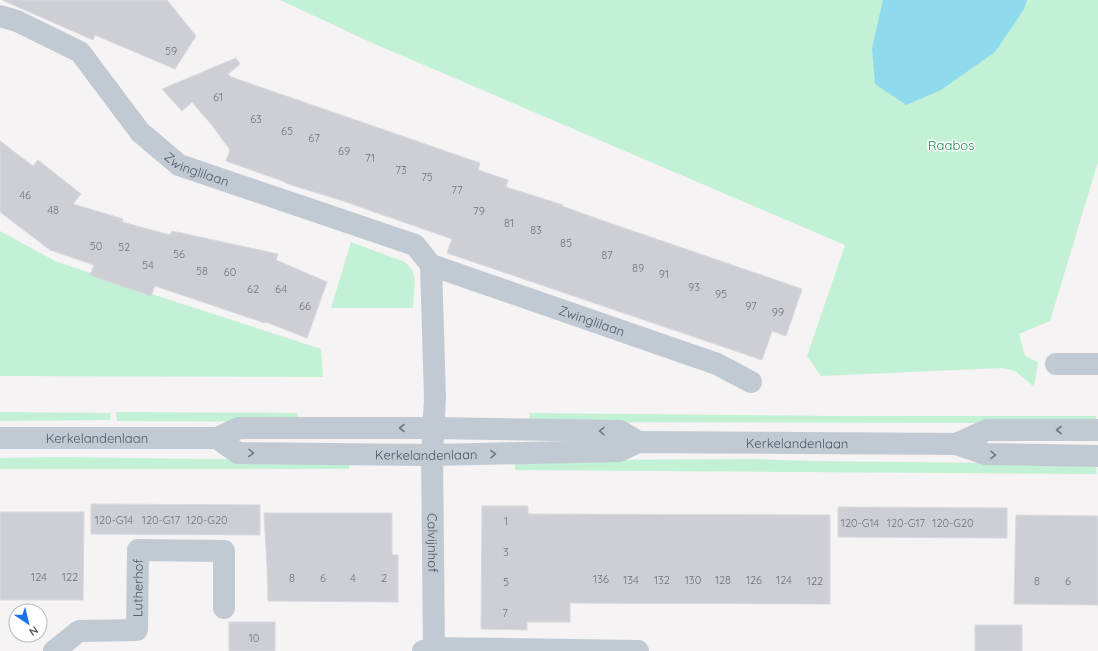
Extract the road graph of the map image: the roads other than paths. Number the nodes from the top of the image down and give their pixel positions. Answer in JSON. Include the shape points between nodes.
{"nodes":[{"id":1,"x":0,"y":16,"type":"edge"},
{"id":2,"x":431,"y":265,"type":"junction"},
{"id":3,"x":1056,"y":364,"type":"dead end"},
{"id":4,"x":1098,"y":364,"type":"edge"},
{"id":5,"x":751,"y":382,"type":"dead end"},
{"id":6,"x":1098,"y":430,"type":"edge"},
{"id":7,"x":0,"y":438,"type":"edge"},
{"id":8,"x":432,"y":440,"type":"junction"},
{"id":9,"x":956,"y":444,"type":"junction"},
{"id":10,"x":1098,"y":456,"type":"edge"},
{"id":11,"x":224,"y":608,"type":"dead end"},
{"id":12,"x":429,"y":650,"type":"edge"},
{"id":13,"x":54,"y":651,"type":"edge"},
{"id":14,"x":638,"y":651,"type":"edge"}],
"edges":[{"from":1,"to":2,"type":"street","name":"Zwinglilaan","via":[[17,21],[80,52],[140,132],[179,165],[415,245]]},
{"from":2,"to":5,"type":"street","name":"Zwinglilaan","via":[[717,364]]},
{"from":2,"to":8,"type":"street","via":[[435,398]]},
{"from":3,"to":4,"type":"street"},
{"from":6,"to":9,"type":"street","name":"Kerkelandenlaan","one_way":true,"via":[[987,430]]},
{"from":7,"to":8,"type":"street","name":"Kerkelandenlaan","via":[[217,438],[239,428]]},
{"from":8,"to":9,"type":"street","name":"Kerkelandenlaan","via":[[620,431],[638,442]]},
{"from":8,"to":12,"type":"street","name":"Calvijnhof"},
{"from":9,"to":10,"type":"street","name":"Kerkelandenlaan","one_way":true,"via":[[986,454]]},
{"from":11,"to":13,"type":"street","name":"Lutherhof","via":[[224,552],[138,550],[137,630],[79,631]]},
{"from":12,"to":14,"type":"street","name":"Calvijnhof"}]}
